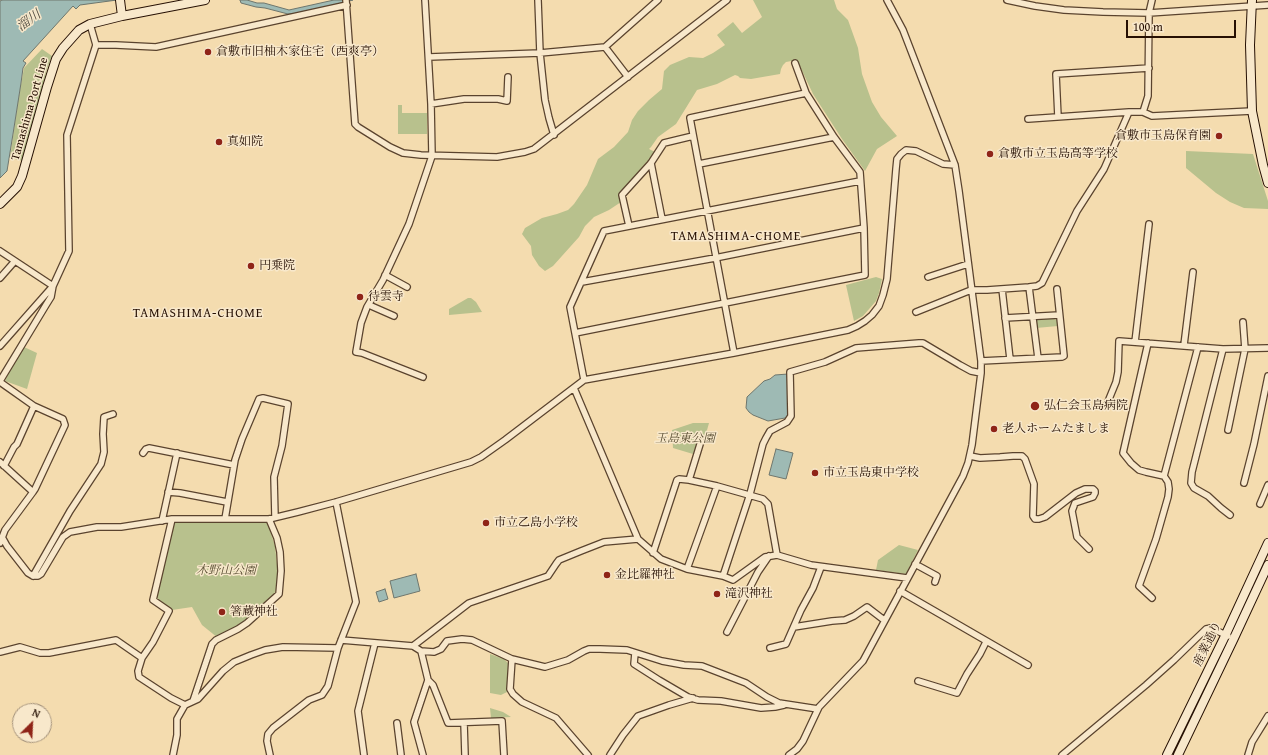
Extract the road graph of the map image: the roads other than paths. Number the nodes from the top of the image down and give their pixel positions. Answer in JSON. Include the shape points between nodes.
{"nodes":[{"id":1,"x":120,"y":0,"type":"edge"},
{"id":2,"x":205,"y":0,"type":"edge"},
{"id":3,"x":426,"y":0,"type":"edge"},
{"id":4,"x":538,"y":0,"type":"edge"},
{"id":5,"x":658,"y":0,"type":"edge"},
{"id":6,"x":727,"y":0,"type":"edge"},
{"id":7,"x":887,"y":0,"type":"edge"},
{"id":8,"x":1007,"y":0,"type":"edge"},
{"id":9,"x":1152,"y":0,"type":"edge"},
{"id":10,"x":346,"y":2,"type":"edge"},
{"id":11,"x":1252,"y":3,"type":"edge"},
{"id":12,"x":1268,"y":5,"type":"edge"},
{"id":13,"x":1149,"y":13,"type":"junction"},
{"id":14,"x":122,"y":16,"type":"junction"},
{"id":15,"x":90,"y":24,"type":"junction"},
{"id":16,"x":96,"y":45,"type":"junction"},
{"id":17,"x":605,"y":47,"type":"junction"},
{"id":18,"x":540,"y":53,"type":"junction"},
{"id":19,"x":428,"y":57,"type":"junction"},
{"id":20,"x":795,"y":63,"type":"dead end"},
{"id":21,"x":1149,"y":68,"type":"junction"},
{"id":22,"x":508,"y":77,"type":"dead end"},
{"id":23,"x":628,"y":77,"type":"junction"},
{"id":24,"x":806,"y":93,"type":"junction"},
{"id":25,"x":431,"y":104,"type":"junction"},
{"id":26,"x":1252,"y":111,"type":"junction"},
{"id":27,"x":1129,"y":112,"type":"junction"},
{"id":28,"x":1143,"y":112,"type":"junction"},
{"id":29,"x":1058,"y":117,"type":"junction"},
{"id":30,"x":1028,"y":119,"type":"dead end"},
{"id":31,"x":554,"y":135,"type":"junction"},
{"id":32,"x":693,"y":136,"type":"junction"},
{"id":33,"x":834,"y":137,"type":"junction"},
{"id":34,"x":432,"y":156,"type":"junction"},
{"id":35,"x":651,"y":163,"type":"junction"},
{"id":36,"x":699,"y":164,"type":"junction"},
{"id":37,"x":955,"y":165,"type":"junction"},
{"id":38,"x":860,"y":181,"type":"junction"},
{"id":39,"x":1268,"y":183,"type":"edge"},
{"id":40,"x":0,"y":204,"type":"edge"},
{"id":41,"x":707,"y":210,"type":"junction"},
{"id":42,"x":662,"y":219,"type":"junction"},
{"id":43,"x":1149,"y":224,"type":"dead end"},
{"id":44,"x":628,"y":226,"type":"junction"},
{"id":45,"x":864,"y":228,"type":"junction"},
{"id":46,"x":0,"y":251,"type":"edge"},
{"id":47,"x":716,"y":258,"type":"junction"},
{"id":48,"x":15,"y":261,"type":"junction"},
{"id":49,"x":968,"y":264,"type":"junction"},
{"id":50,"x":1193,"y":272,"type":"dead end"},
{"id":51,"x":385,"y":275,"type":"junction"},
{"id":52,"x":928,"y":277,"type":"dead end"},
{"id":53,"x":0,"y":278,"type":"edge"},
{"id":54,"x":582,"y":282,"type":"junction"},
{"id":55,"x":53,"y":286,"type":"junction"},
{"id":56,"x":407,"y":287,"type":"dead end"},
{"id":57,"x":1029,"y":287,"type":"junction"},
{"id":58,"x":1002,"y":289,"type":"junction"},
{"id":59,"x":1057,"y":289,"type":"dead end"},
{"id":60,"x":971,"y":290,"type":"junction"},
{"id":61,"x":725,"y":304,"type":"junction"},
{"id":62,"x":369,"y":305,"type":"junction"},
{"id":63,"x":916,"y":312,"type":"dead end"},
{"id":64,"x":1059,"y":315,"type":"junction"},
{"id":65,"x":394,"y":316,"type":"dead end"},
{"id":66,"x":1033,"y":316,"type":"junction"},
{"id":67,"x":1005,"y":318,"type":"junction"},
{"id":68,"x":1243,"y":322,"type":"dead end"},
{"id":69,"x":575,"y":333,"type":"junction"},
{"id":70,"x":1136,"y":342,"type":"junction"},
{"id":71,"x":1148,"y":343,"type":"junction"},
{"id":72,"x":0,"y":346,"type":"edge"},
{"id":73,"x":1184,"y":346,"type":"junction"},
{"id":74,"x":1198,"y":347,"type":"junction"},
{"id":75,"x":1268,"y":348,"type":"edge"},
{"id":76,"x":1224,"y":349,"type":"junction"},
{"id":77,"x":1245,"y":349,"type":"junction"},
{"id":78,"x":734,"y":353,"type":"junction"},
{"id":79,"x":1038,"y":358,"type":"junction"},
{"id":80,"x":1010,"y":359,"type":"junction"},
{"id":81,"x":981,"y":361,"type":"junction"},
{"id":82,"x":981,"y":373,"type":"junction"},
{"id":83,"x":1268,"y":376,"type":"edge"},
{"id":84,"x":423,"y":377,"type":"dead end"},
{"id":85,"x":584,"y":380,"type":"junction"},
{"id":86,"x":0,"y":382,"type":"edge"},
{"id":87,"x":574,"y":388,"type":"junction"},
{"id":88,"x":1107,"y":404,"type":"dead end"},
{"id":89,"x":34,"y":406,"type":"junction"},
{"id":90,"x":112,"y":414,"type":"dead end"},
{"id":91,"x":1228,"y":430,"type":"dead end"},
{"id":92,"x":701,"y":441,"type":"dead end"},
{"id":93,"x":144,"y":453,"type":"dead end"},
{"id":94,"x":177,"y":454,"type":"junction"},
{"id":95,"x":970,"y":456,"type":"junction"},
{"id":96,"x":2,"y":464,"type":"edge"},
{"id":97,"x":234,"y":464,"type":"junction"},
{"id":98,"x":1164,"y":476,"type":"junction"},
{"id":99,"x":689,"y":480,"type":"junction"},
{"id":100,"x":1244,"y":483,"type":"dead end"},
{"id":101,"x":717,"y":486,"type":"junction"},
{"id":102,"x":1268,"y":486,"type":"edge"},
{"id":103,"x":33,"y":492,"type":"junction"},
{"id":104,"x":168,"y":492,"type":"junction"},
{"id":105,"x":750,"y":494,"type":"junction"},
{"id":106,"x":227,"y":502,"type":"junction"},
{"id":107,"x":336,"y":502,"type":"junction"},
{"id":108,"x":1260,"y":504,"type":"dead end"},
{"id":109,"x":1230,"y":515,"type":"dead end"},
{"id":110,"x":272,"y":518,"type":"junction"},
{"id":111,"x":172,"y":519,"type":"junction"},
{"id":112,"x":225,"y":519,"type":"junction"},
{"id":113,"x":162,"y":521,"type":"junction"},
{"id":114,"x":2,"y":537,"type":"junction"},
{"id":115,"x":638,"y":539,"type":"junction"},
{"id":116,"x":0,"y":543,"type":"edge"},
{"id":117,"x":1268,"y":543,"type":"edge"},
{"id":118,"x":1089,"y":549,"type":"dead end"},
{"id":119,"x":653,"y":553,"type":"junction"},
{"id":120,"x":770,"y":555,"type":"junction"},
{"id":121,"x":777,"y":555,"type":"junction"},
{"id":122,"x":915,"y":564,"type":"junction"},
{"id":123,"x":1268,"y":565,"type":"edge"},
{"id":124,"x":821,"y":567,"type":"junction"},
{"id":125,"x":687,"y":569,"type":"junction"},
{"id":126,"x":33,"y":576,"type":"junction"},
{"id":127,"x":723,"y":576,"type":"junction"},
{"id":128,"x":907,"y":578,"type":"junction"},
{"id":129,"x":935,"y":582,"type":"dead end"},
{"id":130,"x":900,"y":591,"type":"junction"},
{"id":131,"x":1152,"y":598,"type":"dead end"},
{"id":132,"x":884,"y":620,"type":"junction"},
{"id":133,"x":794,"y":628,"type":"junction"},
{"id":134,"x":727,"y":632,"type":"dead end"},
{"id":135,"x":1226,"y":634,"type":"junction"},
{"id":136,"x":1234,"y":638,"type":"junction"},
{"id":137,"x":341,"y":640,"type":"junction"},
{"id":138,"x":986,"y":642,"type":"junction"},
{"id":139,"x":375,"y":643,"type":"junction"},
{"id":140,"x":413,"y":646,"type":"junction"},
{"id":141,"x":338,"y":648,"type":"junction"},
{"id":142,"x":770,"y":648,"type":"dead end"},
{"id":143,"x":421,"y":651,"type":"junction"},
{"id":144,"x":0,"y":652,"type":"edge"},
{"id":145,"x":635,"y":653,"type":"junction"},
{"id":146,"x":142,"y":658,"type":"junction"},
{"id":147,"x":512,"y":659,"type":"junction"},
{"id":148,"x":1028,"y":665,"type":"dead end"},
{"id":149,"x":428,"y":680,"type":"junction"},
{"id":150,"x":918,"y":681,"type":"dead end"},
{"id":151,"x":693,"y":698,"type":"junction"},
{"id":152,"x":193,"y":701,"type":"junction"},
{"id":153,"x":185,"y":704,"type":"junction"},
{"id":154,"x":790,"y":704,"type":"junction"},
{"id":155,"x":818,"y":709,"type":"junction"},
{"id":156,"x":1268,"y":716,"type":"edge"},
{"id":157,"x":397,"y":723,"type":"dead end"},
{"id":158,"x":464,"y":723,"type":"junction"},
{"id":159,"x":793,"y":754,"type":"edge"},
{"id":160,"x":173,"y":755,"type":"edge"},
{"id":161,"x":270,"y":755,"type":"edge"},
{"id":162,"x":364,"y":755,"type":"edge"},
{"id":163,"x":401,"y":755,"type":"edge"},
{"id":164,"x":423,"y":755,"type":"edge"},
{"id":165,"x":465,"y":755,"type":"edge"},
{"id":166,"x":504,"y":755,"type":"edge"},
{"id":167,"x":588,"y":755,"type":"edge"},
{"id":168,"x":610,"y":755,"type":"edge"},
{"id":169,"x":1062,"y":755,"type":"edge"},
{"id":170,"x":1167,"y":755,"type":"edge"},
{"id":171,"x":1178,"y":755,"type":"edge"},
{"id":172,"x":1248,"y":755,"type":"edge"}],
"edges":[{"from":1,"to":14,"type":"street"},
{"from":2,"to":14,"type":"street","name":"Tamashima Port Line"},
{"from":3,"to":19,"type":"street"},
{"from":4,"to":18,"type":"street"},
{"from":5,"to":17,"type":"street"},
{"from":6,"to":23,"type":"street"},
{"from":7,"to":37,"type":"street","via":[[903,30]]},
{"from":8,"to":13,"type":"street","via":[[1064,10]]},
{"from":9,"to":13,"type":"street"},
{"from":10,"to":16,"type":"street","via":[[156,47]]},
{"from":10,"to":34,"type":"street","via":[[355,124],[403,154]]},
{"from":11,"to":12,"type":"street"},
{"from":11,"to":13,"type":"street"},
{"from":11,"to":26,"type":"street"},
{"from":13,"to":21,"type":"street"},
{"from":14,"to":15,"type":"street","name":"Tamashima Port Line"},
{"from":15,"to":16,"type":"street"},
{"from":15,"to":40,"type":"street","name":"Tamashima Port Line","via":[[71,38],[56,59],[22,176],[17,187]]},
{"from":16,"to":55,"type":"street","via":[[67,135],[69,251]]},
{"from":17,"to":18,"type":"street"},
{"from":17,"to":23,"type":"street"},
{"from":18,"to":19,"type":"street"},
{"from":18,"to":31,"type":"street","via":[[545,100]]},
{"from":19,"to":25,"type":"street"},
{"from":20,"to":24,"type":"street"},
{"from":21,"to":28,"type":"street","via":[[1148,96]]},
{"from":21,"to":29,"type":"street","via":[[1056,74]]},
{"from":22,"to":25,"type":"street","via":[[507,101],[464,99]]},
{"from":23,"to":31,"type":"street"},
{"from":24,"to":32,"type":"street","via":[[690,118]]},
{"from":24,"to":33,"type":"street"},
{"from":25,"to":34,"type":"street"},
{"from":26,"to":28,"type":"street","via":[[1152,116]]},
{"from":26,"to":39,"type":"street"},
{"from":27,"to":28,"type":"street"},
{"from":27,"to":29,"type":"street"},
{"from":27,"to":57,"type":"street","via":[[1104,169],[1077,211],[1044,280],[1037,286]]},
{"from":29,"to":30,"type":"street"},
{"from":31,"to":34,"type":"street","via":[[534,150],[526,152],[497,156]]},
{"from":32,"to":35,"type":"street","via":[[664,143]]},
{"from":32,"to":36,"type":"street"},
{"from":33,"to":36,"type":"street"},
{"from":33,"to":38,"type":"street","via":[[860,172]]},
{"from":34,"to":51,"type":"street","via":[[409,224]]},
{"from":35,"to":42,"type":"street"},
{"from":35,"to":44,"type":"street","via":[[622,195]]},
{"from":36,"to":41,"type":"street"},
{"from":37,"to":49,"type":"street"},
{"from":37,"to":78,"type":"street","via":[[943,164],[916,151],[906,150],[897,159],[887,278],[879,306],[865,321],[848,330]]},
{"from":38,"to":41,"type":"street"},
{"from":38,"to":45,"type":"street"},
{"from":41,"to":42,"type":"street"},
{"from":41,"to":47,"type":"street"},
{"from":42,"to":44,"type":"street"},
{"from":43,"to":70,"type":"street"},
{"from":44,"to":54,"type":"street","via":[[604,230]]},
{"from":45,"to":47,"type":"street"},
{"from":45,"to":61,"type":"street","via":[[865,276]]},
{"from":46,"to":48,"type":"street"},
{"from":47,"to":54,"type":"street"},
{"from":47,"to":61,"type":"street"},
{"from":48,"to":53,"type":"street"},
{"from":48,"to":55,"type":"street"},
{"from":49,"to":52,"type":"street"},
{"from":49,"to":60,"type":"street"},
{"from":50,"to":73,"type":"street"},
{"from":51,"to":56,"type":"street"},
{"from":51,"to":62,"type":"street"},
{"from":54,"to":69,"type":"street","via":[[570,307]]},
{"from":55,"to":72,"type":"street"},
{"from":55,"to":86,"type":"street","via":[[51,297]]},
{"from":57,"to":58,"type":"street"},
{"from":57,"to":66,"type":"street"},
{"from":58,"to":60,"type":"street"},
{"from":58,"to":67,"type":"street"},
{"from":59,"to":64,"type":"street"},
{"from":60,"to":63,"type":"street"},
{"from":60,"to":81,"type":"street"},
{"from":61,"to":69,"type":"street"},
{"from":61,"to":78,"type":"street"},
{"from":62,"to":65,"type":"street"},
{"from":62,"to":84,"type":"street","via":[[361,323],[356,352]]},
{"from":64,"to":66,"type":"street"},
{"from":64,"to":79,"type":"street","via":[[1064,356]]},
{"from":66,"to":67,"type":"street"},
{"from":66,"to":79,"type":"street"},
{"from":67,"to":80,"type":"street"},
{"from":68,"to":77,"type":"street"},
{"from":69,"to":85,"type":"street"},
{"from":70,"to":71,"type":"street"},
{"from":70,"to":88,"type":"street","via":[[1119,341],[1118,372]]},
{"from":71,"to":73,"type":"street"},
{"from":71,"to":98,"type":"street","via":[[1123,453],[1140,470]]},
{"from":73,"to":74,"type":"street"},
{"from":74,"to":76,"type":"street"},
{"from":74,"to":98,"type":"street"},
{"from":75,"to":77,"type":"street"},
{"from":76,"to":77,"type":"street"},
{"from":76,"to":109,"type":"street","via":[[1191,483]]},
{"from":77,"to":91,"type":"street"},
{"from":78,"to":85,"type":"street"},
{"from":79,"to":80,"type":"street"},
{"from":80,"to":81,"type":"street"},
{"from":81,"to":82,"type":"street"},
{"from":82,"to":95,"type":"street"},
{"from":82,"to":105,"type":"street","via":[[960,366],[920,342],[856,348],[825,362],[790,372],[791,416],[787,422],[767,434]]},
{"from":83,"to":100,"type":"street"},
{"from":85,"to":87,"type":"street"},
{"from":86,"to":89,"type":"street"},
{"from":87,"to":107,"type":"street","via":[[481,458]]},
{"from":87,"to":115,"type":"street"},
{"from":89,"to":96,"type":"street","via":[[17,444]]},
{"from":89,"to":103,"type":"street","via":[[63,420],[65,425]]},
{"from":90,"to":126,"type":"street","via":[[104,417],[102,464],[70,511]]},
{"from":92,"to":99,"type":"street"},
{"from":93,"to":94,"type":"street","via":[[149,448]]},
{"from":94,"to":97,"type":"street"},
{"from":94,"to":104,"type":"street"},
{"from":95,"to":118,"type":"street","via":[[1022,456],[1034,484],[1035,519],[1045,517],[1076,493],[1093,489],[1093,497],[1075,503],[1072,510],[1077,537]]},
{"from":95,"to":122,"type":"street","via":[[963,476]]},
{"from":96,"to":103,"type":"street"},
{"from":97,"to":106,"type":"street"},
{"from":97,"to":110,"type":"street","via":[[259,399],[288,404],[282,446],[274,476]]},
{"from":98,"to":131,"type":"street","via":[[1170,489],[1139,586]]},
{"from":99,"to":101,"type":"street"},
{"from":99,"to":119,"type":"street","via":[[677,480]]},
{"from":101,"to":105,"type":"street"},
{"from":101,"to":125,"type":"street"},
{"from":102,"to":108,"type":"street"},
{"from":103,"to":114,"type":"street"},
{"from":104,"to":106,"type":"street"},
{"from":104,"to":113,"type":"street"},
{"from":105,"to":121,"type":"street","via":[[768,504]]},
{"from":105,"to":127,"type":"street"},
{"from":106,"to":112,"type":"street"},
{"from":107,"to":110,"type":"street"},
{"from":107,"to":137,"type":"street","via":[[356,602]]},
{"from":110,"to":112,"type":"street"},
{"from":110,"to":152,"type":"street","via":[[280,552],[278,594],[238,630],[212,644]]},
{"from":111,"to":112,"type":"street"},
{"from":111,"to":113,"type":"street"},
{"from":111,"to":146,"type":"street","via":[[153,600],[169,612]]},
{"from":113,"to":126,"type":"street","via":[[70,532],[64,537],[41,574]]},
{"from":114,"to":116,"type":"street"},
{"from":114,"to":126,"type":"street","via":[[28,574]]},
{"from":115,"to":119,"type":"street"},
{"from":115,"to":140,"type":"street","via":[[604,542],[582,550],[560,560],[548,576],[469,603]]},
{"from":117,"to":135,"type":"street","name":"産業通り"},
{"from":119,"to":125,"type":"street","via":[[661,559]]},
{"from":120,"to":121,"type":"street"},
{"from":120,"to":127,"type":"street","via":[[733,580]]},
{"from":120,"to":134,"type":"street","via":[[758,572]]},
{"from":121,"to":124,"type":"street"},
{"from":122,"to":128,"type":"street"},
{"from":122,"to":129,"type":"street","via":[[937,576]]},
{"from":123,"to":136,"type":"street","name":"産業通り"},
{"from":124,"to":128,"type":"street"},
{"from":124,"to":133,"type":"street"},
{"from":125,"to":127,"type":"street"},
{"from":128,"to":130,"type":"street"},
{"from":130,"to":132,"type":"street"},
{"from":130,"to":138,"type":"street"},
{"from":132,"to":133,"type":"street","via":[[867,607],[845,620]]},
{"from":132,"to":155,"type":"street","via":[[863,661]]},
{"from":133,"to":142,"type":"street","via":[[786,644]]},
{"from":135,"to":136,"type":"street"},
{"from":135,"to":169,"type":"street","via":[[1211,628],[1206,629],[1146,685]]},
{"from":135,"to":170,"type":"street","name":"産業通り"},
{"from":136,"to":171,"type":"street","name":"産業通り"},
{"from":137,"to":139,"type":"street"},
{"from":137,"to":141,"type":"street"},
{"from":138,"to":148,"type":"street"},
{"from":138,"to":150,"type":"street","via":[[957,692]]},
{"from":139,"to":140,"type":"street"},
{"from":139,"to":162,"type":"street","via":[[358,711]]},
{"from":140,"to":143,"type":"street"},
{"from":141,"to":152,"type":"street","via":[[283,647],[251,655],[234,662]]},
{"from":141,"to":161,"type":"street","via":[[328,686],[322,695],[309,700],[268,734]]},
{"from":143,"to":147,"type":"street","via":[[434,652],[441,649],[447,641],[462,639],[472,640]]},
{"from":143,"to":149,"type":"street"},
{"from":144,"to":146,"type":"street","via":[[20,647],[49,653],[116,640]]},
{"from":145,"to":147,"type":"street","via":[[627,650],[589,650],[545,667]]},
{"from":145,"to":151,"type":"street","via":[[634,664],[678,692]]},
{"from":145,"to":154,"type":"street","via":[[666,662],[702,666],[746,683],[779,703]]},
{"from":146,"to":153,"type":"street","via":[[138,671],[140,676],[171,698]]},
{"from":147,"to":167,"type":"street","via":[[510,689],[522,702],[556,718]]},
{"from":149,"to":158,"type":"street","via":[[433,685],[448,723]]},
{"from":149,"to":164,"type":"street","via":[[414,722]]},
{"from":151,"to":154,"type":"street","via":[[761,708]]},
{"from":151,"to":168,"type":"street","via":[[638,716]]},
{"from":152,"to":153,"type":"street"},
{"from":153,"to":160,"type":"street","via":[[177,719]]},
{"from":154,"to":155,"type":"street"},
{"from":155,"to":159,"type":"street","via":[[803,741]]},
{"from":156,"to":172,"type":"street","via":[[1252,742]]},
{"from":157,"to":163,"type":"street"},
{"from":158,"to":165,"type":"street"},
{"from":158,"to":166,"type":"street","via":[[502,721]]}]}
